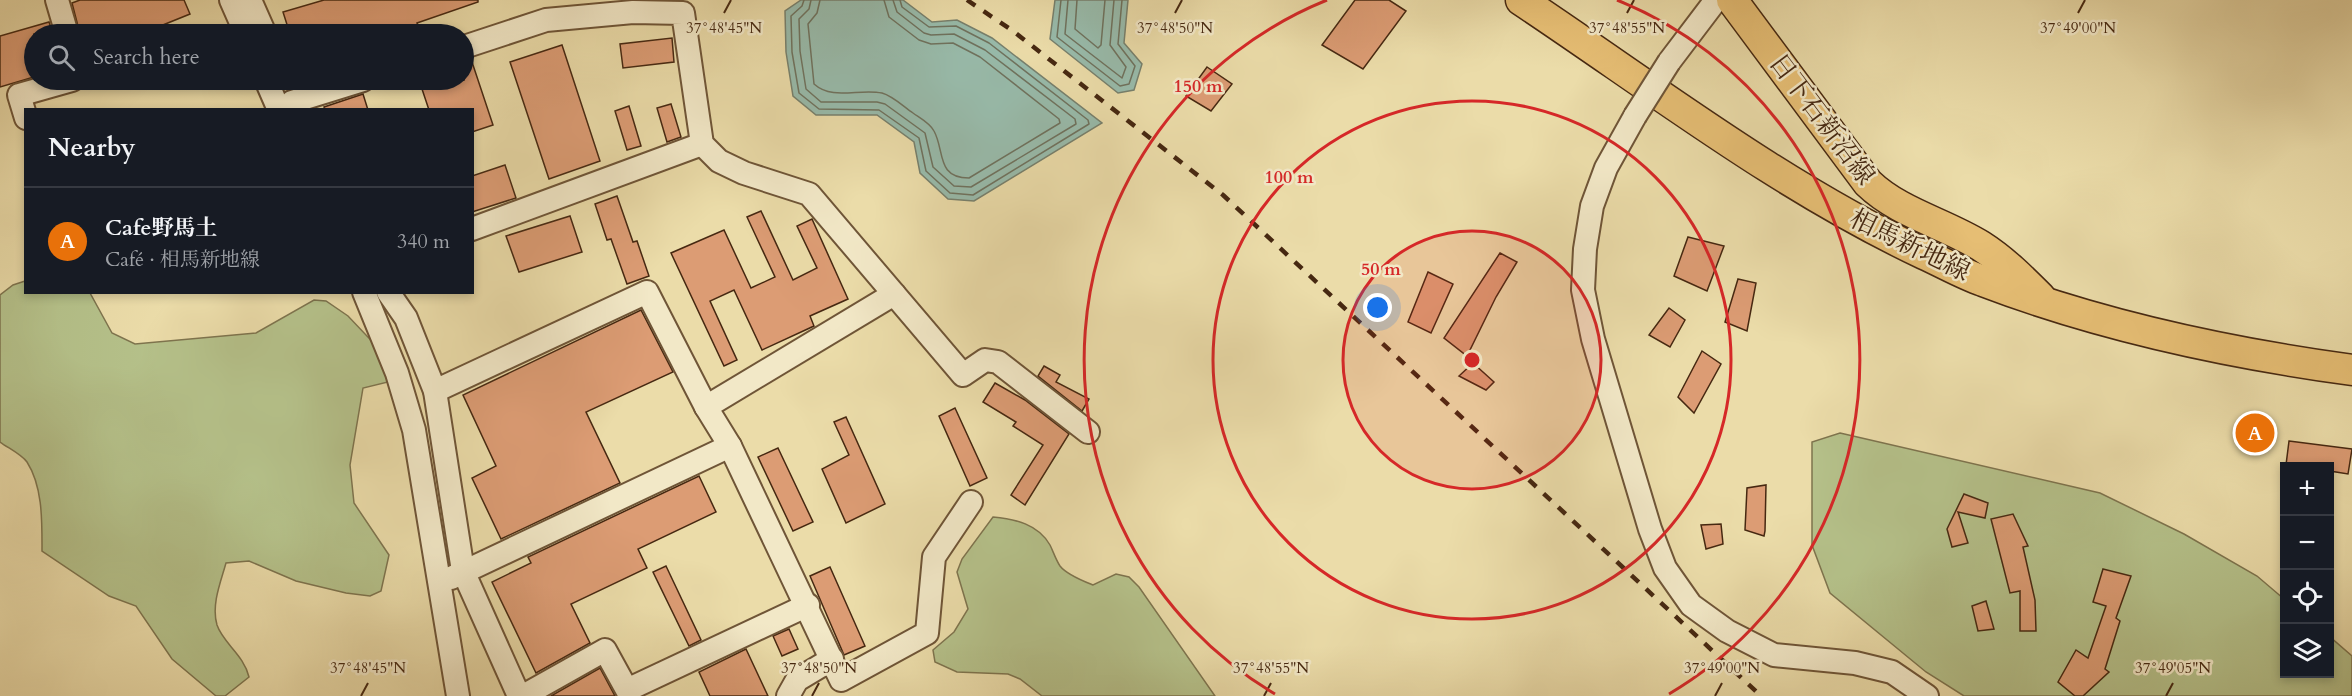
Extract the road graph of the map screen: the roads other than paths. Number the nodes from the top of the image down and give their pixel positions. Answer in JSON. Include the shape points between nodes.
{"nodes":[{"id":1,"x":57,"y":0,"type":"edge"},
{"id":2,"x":231,"y":0,"type":"edge"},
{"id":3,"x":250,"y":0,"type":"edge"},
{"id":4,"x":1521,"y":0,"type":"edge"},
{"id":5,"x":1716,"y":0,"type":"edge"},
{"id":6,"x":1732,"y":0,"type":"edge"},
{"id":7,"x":542,"y":10,"type":"edge"},
{"id":8,"x":64,"y":24,"type":"edge"},
{"id":9,"x":242,"y":24,"type":"edge"},
{"id":10,"x":261,"y":24,"type":"edge"},
{"id":11,"x":474,"y":42,"type":"edge"},
{"id":12,"x":37,"y":90,"type":"edge"},
{"id":13,"x":275,"y":90,"type":"edge"},
{"id":14,"x":285,"y":90,"type":"edge"},
{"id":15,"x":336,"y":90,"type":"edge"},
{"id":16,"x":289,"y":107,"type":"edge"},
{"id":17,"x":24,"y":111,"type":"edge"},
{"id":18,"x":702,"y":144,"type":"junction"},
{"id":19,"x":474,"y":228,"type":"edge"},
{"id":20,"x":365,"y":294,"type":"edge"},
{"id":21,"x":389,"y":294,"type":"edge"},
{"id":22,"x":894,"y":294,"type":"junction"},
{"id":23,"x":2045,"y":301,"type":"junction"},
{"id":24,"x":2352,"y":370,"type":"edge"},
{"id":25,"x":435,"y":391,"type":"junction"},
{"id":26,"x":706,"y":407,"type":"junction"},
{"id":27,"x":1088,"y":432,"type":"dead end"},
{"id":28,"x":730,"y":446,"type":"junction"},
{"id":29,"x":971,"y":502,"type":"dead end"},
{"id":30,"x":464,"y":571,"type":"junction"},
{"id":31,"x":439,"y":585,"type":"junction"},
{"id":32,"x":808,"y":605,"type":"junction"},
{"id":33,"x":832,"y":659,"type":"junction"},
{"id":34,"x":458,"y":696,"type":"edge"},
{"id":35,"x":521,"y":696,"type":"edge"},
{"id":36,"x":788,"y":696,"type":"edge"},
{"id":37,"x":1927,"y":696,"type":"edge"}],
"edges":[{"from":1,"to":8,"type":"street"},
{"from":2,"to":9,"type":"street"},
{"from":3,"to":10,"type":"street"},
{"from":4,"to":23,"type":"main road","name":"相馬新地線","via":[[1805,191],[1893,240],[1982,281]]},
{"from":5,"to":37,"type":"street","bridge":true,"via":[[1669,62],[1635,117],[1606,168],[1592,206],[1583,290],[1596,351],[1650,529],[1665,568],[1691,605],[1727,631],[1774,655],[1855,663],[1892,672]]},
{"from":6,"to":23,"type":"main road","name":"日下石新沼線","via":[[1878,193],[1980,245]]},
{"from":7,"to":11,"type":"street"},
{"from":7,"to":18,"type":"street","via":[[683,13]]},
{"from":12,"to":17,"type":"street","via":[[19,95]]},
{"from":13,"to":16,"type":"street"},
{"from":14,"to":16,"type":"street"},
{"from":15,"to":16,"type":"street"},
{"from":18,"to":19,"type":"street"},
{"from":18,"to":22,"type":"street","via":[[719,162],[808,194]]},
{"from":20,"to":31,"type":"street","via":[[397,373],[414,430]]},
{"from":21,"to":25,"type":"street","via":[[406,318]]},
{"from":22,"to":26,"type":"street"},
{"from":22,"to":27,"type":"street","via":[[963,375],[985,360],[998,362]]},
{"from":23,"to":24,"type":"main road","name":"相馬新地線","via":[[2229,350]]},
{"from":25,"to":26,"type":"street","via":[[647,292]]},
{"from":25,"to":30,"type":"street"},
{"from":26,"to":28,"type":"street"},
{"from":28,"to":30,"type":"street"},
{"from":28,"to":32,"type":"street"},
{"from":29,"to":33,"type":"street","via":[[934,557],[927,633],[841,680]]},
{"from":30,"to":31,"type":"street"},
{"from":30,"to":35,"type":"street"},
{"from":31,"to":34,"type":"street"},
{"from":32,"to":33,"type":"street"},
{"from":32,"to":35,"type":"street","via":[[627,690],[605,650]]},
{"from":33,"to":36,"type":"street","via":[[797,680]]}]}
